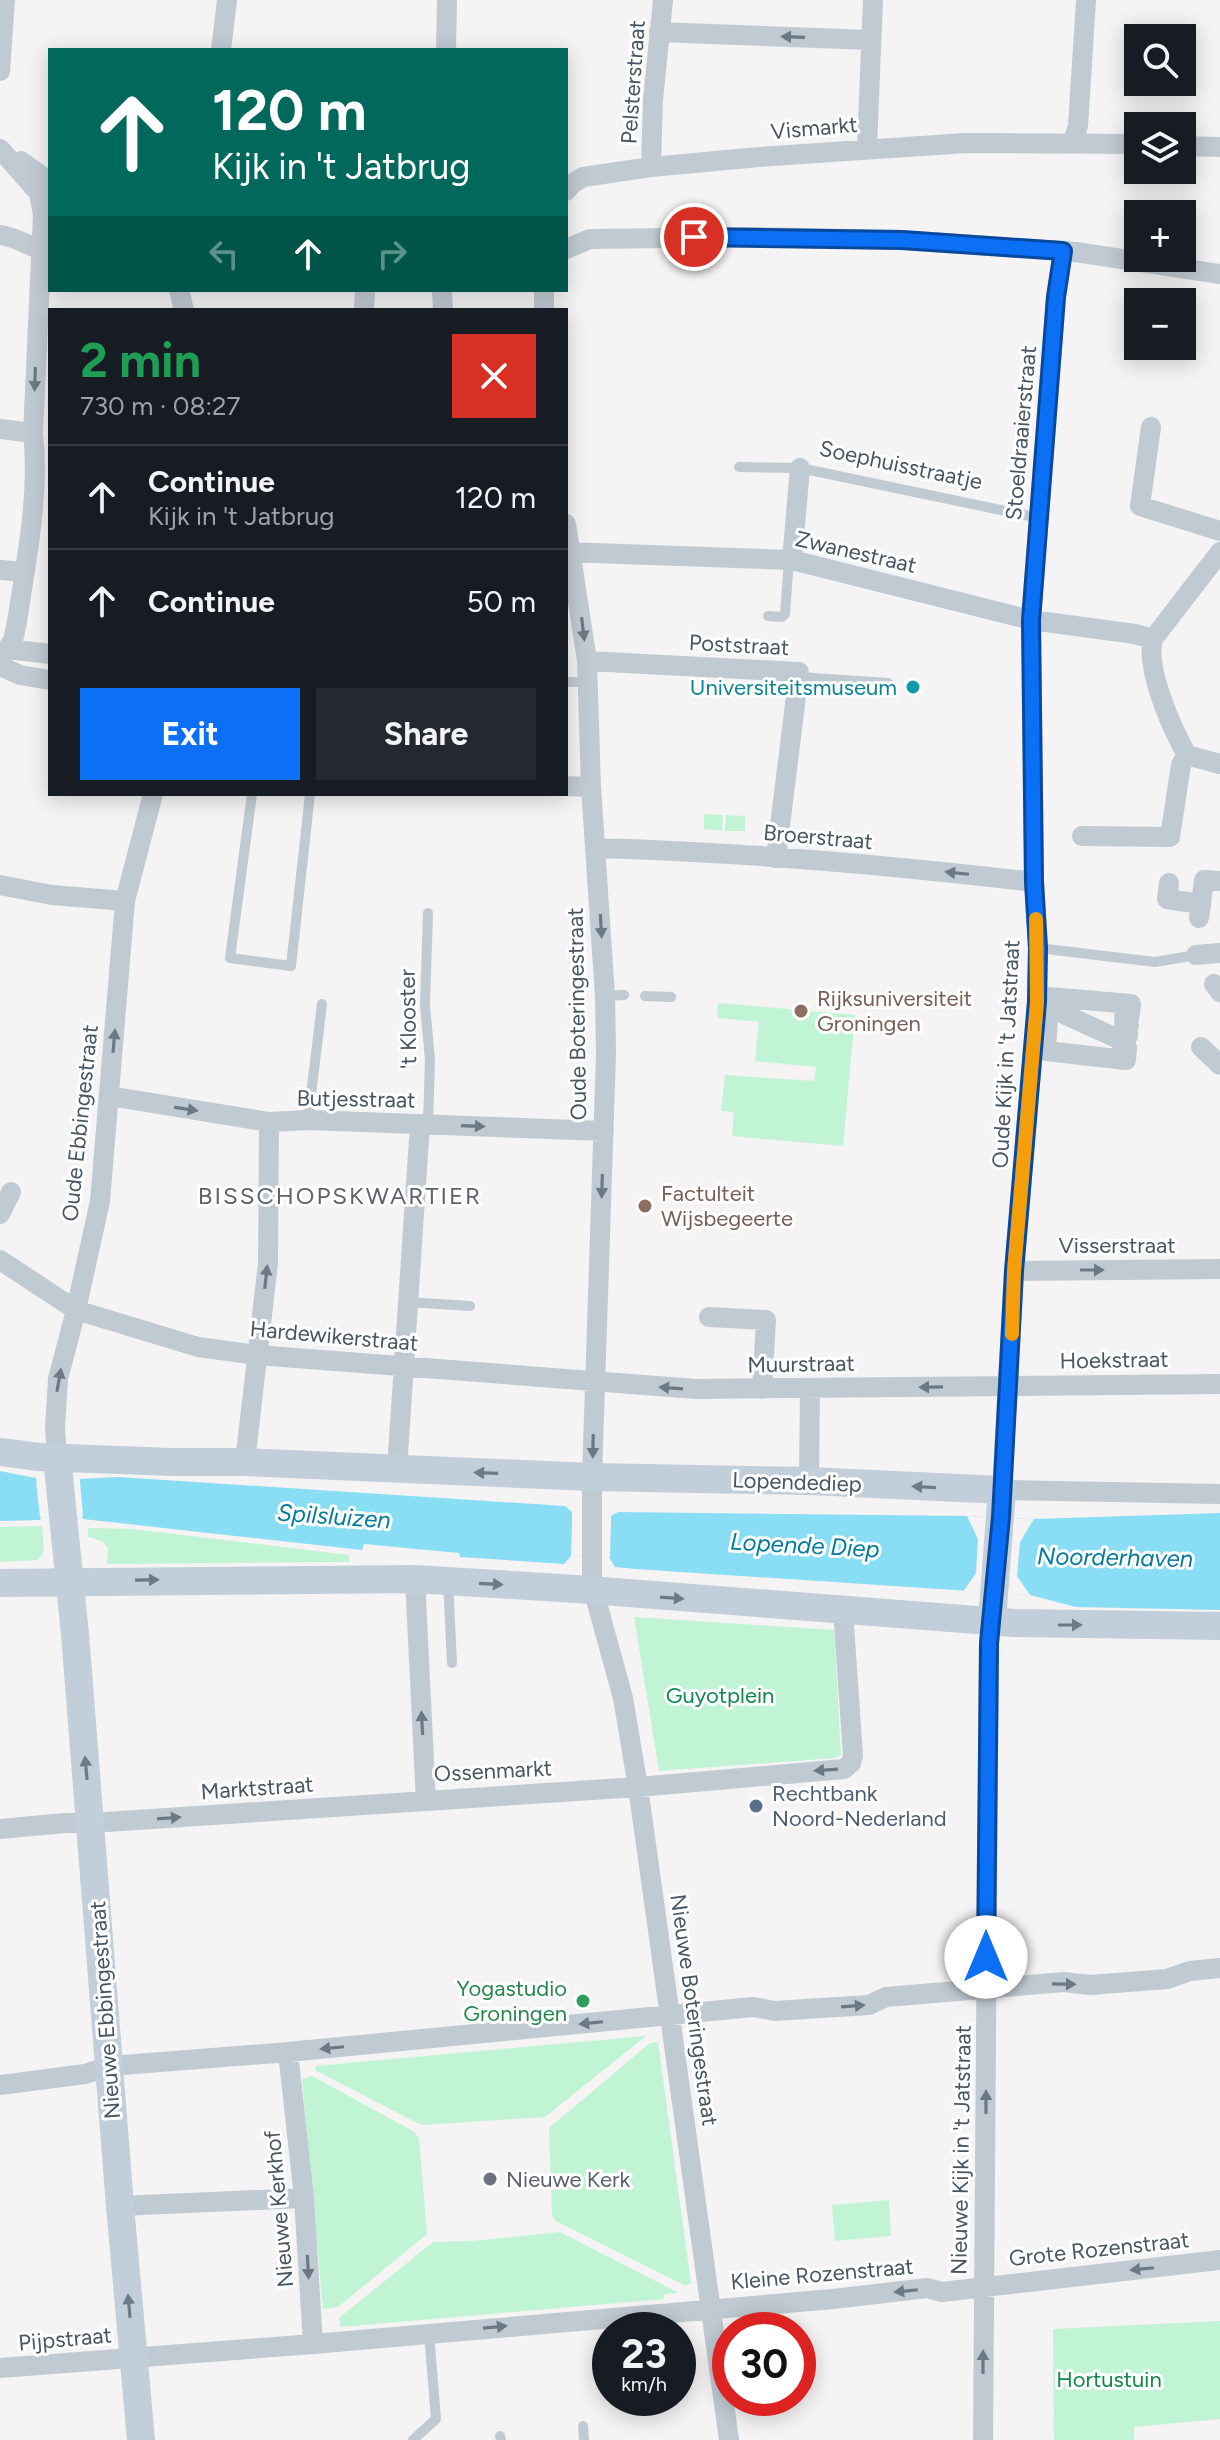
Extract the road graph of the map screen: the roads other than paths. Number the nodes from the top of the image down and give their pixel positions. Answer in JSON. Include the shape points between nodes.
{"nodes":[{"id":1,"x":5,"y":0,"type":"edge"},
{"id":2,"x":227,"y":0,"type":"edge"},
{"id":3,"x":447,"y":0,"type":"edge"},
{"id":4,"x":663,"y":0,"type":"edge"},
{"id":5,"x":873,"y":0,"type":"edge"},
{"id":6,"x":1086,"y":0,"type":"edge"},
{"id":7,"x":659,"y":32,"type":"junction"},
{"id":8,"x":871,"y":40,"type":"junction"},
{"id":9,"x":221,"y":48,"type":"edge"},
{"id":10,"x":446,"y":48,"type":"edge"},
{"id":11,"x":0,"y":71,"type":"edge"},
{"id":12,"x":1072,"y":143,"type":"junction"},
{"id":13,"x":1124,"y":144,"type":"edge"},
{"id":14,"x":1196,"y":146,"type":"edge"},
{"id":15,"x":1220,"y":147,"type":"edge"},
{"id":16,"x":0,"y":148,"type":"edge"},
{"id":17,"x":867,"y":148,"type":"junction"},
{"id":18,"x":651,"y":167,"type":"junction"},
{"id":19,"x":48,"y":181,"type":"edge"},
{"id":20,"x":568,"y":189,"type":"edge"},
{"id":21,"x":6,"y":236,"type":"edge"},
{"id":22,"x":568,"y":248,"type":"edge"},
{"id":23,"x":46,"y":251,"type":"edge"},
{"id":24,"x":1063,"y":251,"type":"junction"},
{"id":25,"x":1220,"y":274,"type":"edge"},
{"id":26,"x":39,"y":424,"type":"edge"},
{"id":27,"x":1151,"y":427,"type":"dead end"},
{"id":28,"x":0,"y":429,"type":"edge"},
{"id":29,"x":739,"y":467,"type":"dead end"},
{"id":30,"x":800,"y":468,"type":"junction"},
{"id":31,"x":42,"y":486,"type":"edge"},
{"id":32,"x":1039,"y":518,"type":"junction"},
{"id":33,"x":1220,"y":531,"type":"edge"},
{"id":34,"x":568,"y":552,"type":"edge"},
{"id":35,"x":1220,"y":552,"type":"edge"},
{"id":36,"x":791,"y":560,"type":"junction"},
{"id":37,"x":0,"y":570,"type":"edge"},
{"id":38,"x":25,"y":572,"type":"junction"},
{"id":39,"x":768,"y":616,"type":"dead end"},
{"id":40,"x":1031,"y":620,"type":"junction"},
{"id":41,"x":1153,"y":639,"type":"junction"},
{"id":42,"x":48,"y":654,"type":"edge"},
{"id":43,"x":3,"y":659,"type":"edge"},
{"id":44,"x":587,"y":661,"type":"junction"},
{"id":45,"x":798,"y":677,"type":"junction"},
{"id":46,"x":48,"y":680,"type":"edge"},
{"id":47,"x":568,"y":682,"type":"edge"},
{"id":48,"x":588,"y":682,"type":"junction"},
{"id":49,"x":888,"y":683,"type":"dead end"},
{"id":50,"x":1187,"y":755,"type":"junction"},
{"id":51,"x":1220,"y":764,"type":"edge"},
{"id":52,"x":568,"y":786,"type":"edge"},
{"id":53,"x":591,"y":787,"type":"junction"},
{"id":54,"x":152,"y":796,"type":"edge"},
{"id":55,"x":252,"y":796,"type":"edge"},
{"id":56,"x":310,"y":796,"type":"edge"},
{"id":57,"x":1082,"y":836,"type":"dead end"},
{"id":58,"x":596,"y":848,"type":"junction"},
{"id":59,"x":776,"y":858,"type":"junction"},
{"id":60,"x":1220,"y":881,"type":"edge"},
{"id":61,"x":1034,"y":882,"type":"junction"},
{"id":62,"x":1169,"y":883,"type":"dead end"},
{"id":63,"x":0,"y":885,"type":"edge"},
{"id":64,"x":125,"y":901,"type":"junction"},
{"id":65,"x":428,"y":913,"type":"dead end"},
{"id":66,"x":1038,"y":948,"type":"junction"},
{"id":67,"x":1220,"y":953,"type":"edge"},
{"id":68,"x":1196,"y":955,"type":"joint"},
{"id":69,"x":645,"y":996,"type":"dead end"},
{"id":70,"x":671,"y":997,"type":"dead end"},
{"id":71,"x":322,"y":1004,"type":"dead end"},
{"id":72,"x":1042,"y":1004,"type":"junction"},
{"id":73,"x":1123,"y":1041,"type":"junction"},
{"id":74,"x":109,"y":1096,"type":"junction"},
{"id":75,"x":308,"y":1120,"type":"junction"},
{"id":76,"x":269,"y":1122,"type":"junction"},
{"id":77,"x":424,"y":1124,"type":"junction"},
{"id":78,"x":604,"y":1131,"type":"junction"},
{"id":79,"x":11,"y":1192,"type":"dead end"},
{"id":80,"x":0,"y":1214,"type":"edge"},
{"id":81,"x":0,"y":1260,"type":"edge"},
{"id":82,"x":1220,"y":1269,"type":"edge"},
{"id":83,"x":1014,"y":1271,"type":"junction"},
{"id":84,"x":408,"y":1302,"type":"junction"},
{"id":85,"x":470,"y":1306,"type":"dead end"},
{"id":86,"x":76,"y":1310,"type":"junction"},
{"id":87,"x":709,"y":1317,"type":"dead end"},
{"id":88,"x":257,"y":1355,"type":"junction"},
{"id":89,"x":403,"y":1365,"type":"junction"},
{"id":90,"x":594,"y":1382,"type":"junction"},
{"id":91,"x":1220,"y":1384,"type":"edge"},
{"id":92,"x":1009,"y":1386,"type":"junction"},
{"id":93,"x":810,"y":1388,"type":"junction"},
{"id":94,"x":762,"y":1389,"type":"junction"},
{"id":95,"x":0,"y":1452,"type":"edge"},
{"id":96,"x":245,"y":1462,"type":"junction"},
{"id":97,"x":58,"y":1469,"type":"junction"},
{"id":98,"x":397,"y":1469,"type":"junction"},
{"id":99,"x":592,"y":1477,"type":"junction"},
{"id":100,"x":809,"y":1481,"type":"junction"},
{"id":101,"x":1220,"y":1494,"type":"edge"},
{"id":102,"x":1002,"y":1504,"type":"junction"},
{"id":103,"x":592,"y":1523,"type":"joint"},
{"id":104,"x":415,"y":1579,"type":"junction"},
{"id":105,"x":69,"y":1581,"type":"junction"},
{"id":106,"x":448,"y":1581,"type":"junction"},
{"id":107,"x":0,"y":1583,"type":"edge"},
{"id":108,"x":594,"y":1591,"type":"junction"},
{"id":109,"x":993,"y":1607,"type":"junction"},
{"id":110,"x":843,"y":1610,"type":"junction"},
{"id":111,"x":1220,"y":1626,"type":"edge"},
{"id":112,"x":452,"y":1663,"type":"dead end"},
{"id":113,"x":638,"y":1787,"type":"junction"},
{"id":114,"x":426,"y":1801,"type":"junction"},
{"id":115,"x":91,"y":1823,"type":"junction"},
{"id":116,"x":0,"y":1829,"type":"edge"},
{"id":117,"x":1220,"y":1968,"type":"edge"},
{"id":118,"x":986,"y":1988,"type":"junction"},
{"id":119,"x":669,"y":2015,"type":"junction"},
{"id":120,"x":288,"y":2052,"type":"junction"},
{"id":121,"x":110,"y":2066,"type":"junction"},
{"id":122,"x":0,"y":2085,"type":"edge"},
{"id":123,"x":304,"y":2198,"type":"junction"},
{"id":124,"x":120,"y":2206,"type":"junction"},
{"id":125,"x":1220,"y":2260,"type":"edge"},
{"id":126,"x":983,"y":2286,"type":"junction"},
{"id":127,"x":712,"y":2308,"type":"junction"},
{"id":128,"x":429,"y":2333,"type":"junction"},
{"id":129,"x":313,"y":2344,"type":"junction"},
{"id":130,"x":134,"y":2357,"type":"junction"},
{"id":131,"x":0,"y":2368,"type":"edge"},
{"id":132,"x":583,"y":2426,"type":"dead end"},
{"id":133,"x":141,"y":2440,"type":"edge"},
{"id":134,"x":413,"y":2440,"type":"edge"},
{"id":135,"x":584,"y":2440,"type":"edge"},
{"id":136,"x":729,"y":2440,"type":"edge"},
{"id":137,"x":983,"y":2440,"type":"edge"}],
"edges":[{"from":1,"to":11,"type":"street"},
{"from":2,"to":9,"type":"street"},
{"from":3,"to":10,"type":"street"},
{"from":4,"to":7,"type":"street","name":"Pelsterstraat"},
{"from":5,"to":8,"type":"street"},
{"from":6,"to":12,"type":"street","via":[[1078,126]]},
{"from":8,"to":7,"type":"street","one_way":true},
{"from":7,"to":18,"type":"street","name":"Pelsterstraat"},
{"from":8,"to":17,"type":"street"},
{"from":12,"to":13,"type":"street","name":"Vismarkt"},
{"from":12,"to":17,"type":"street","name":"Vismarkt"},
{"from":14,"to":15,"type":"street"},
{"from":16,"to":19,"type":"street"},
{"from":16,"to":23,"type":"street","via":[[39,193]]},
{"from":17,"to":18,"type":"street","name":"Vismarkt"},
{"from":18,"to":20,"type":"street","name":"Vismarkt","via":[[583,177]]},
{"from":21,"to":23,"type":"street"},
{"from":22,"to":24,"type":"street","via":[[590,239],[746,237]]},
{"from":23,"to":26,"type":"street","one_way":true},
{"from":24,"to":25,"type":"street"},
{"from":24,"to":32,"type":"street","name":"Stoeldraaierstraat"},
{"from":26,"to":28,"type":"street"},
{"from":26,"to":31,"type":"street","via":[[36,461]]},
{"from":27,"to":33,"type":"street","via":[[1140,506]]},
{"from":29,"to":30,"type":"lane","name":"Soephuisstraatje"},
{"from":30,"to":32,"type":"lane","name":"Soephuisstraatje"},
{"from":30,"to":36,"type":"street","name":"Soephuisstraatje"},
{"from":31,"to":38,"type":"street","via":[[33,508]]},
{"from":32,"to":40,"type":"street","name":"Stoeldraaierstraat"},
{"from":34,"to":36,"type":"street","name":"Zwanestraat"},
{"from":34,"to":44,"type":"street","name":"Oude Boteringestraat","one_way":true},
{"from":35,"to":41,"type":"street"},
{"from":36,"to":39,"type":"lane","via":[[785,614]]},
{"from":36,"to":40,"type":"street","name":"Zwanestraat"},
{"from":37,"to":38,"type":"street"},
{"from":38,"to":43,"type":"street","via":[[17,622]]},
{"from":40,"to":41,"type":"street","name":"Zwanestraat"},
{"from":40,"to":61,"type":"street","name":"Oude Kijk in 't Jatstraat"},
{"from":41,"to":50,"type":"street","via":[[1152,664],[1173,731]]},
{"from":42,"to":43,"type":"street"},
{"from":43,"to":46,"type":"street","via":[[20,675]]},
{"from":44,"to":45,"type":"street","name":"Poststraat","via":[[799,672]]},
{"from":44,"to":48,"type":"street","name":"Oude Boteringestraat"},
{"from":45,"to":49,"type":"lane"},
{"from":45,"to":59,"type":"street","name":"Poststraat"},
{"from":47,"to":48,"type":"lane"},
{"from":48,"to":53,"type":"street","name":"Oude Boteringestraat"},
{"from":50,"to":51,"type":"street"},
{"from":50,"to":57,"type":"street","via":[[1170,837]]},
{"from":52,"to":53,"type":"street"},
{"from":53,"to":58,"type":"street","name":"Oude Boteringestraat"},
{"from":54,"to":64,"type":"street","name":"Oude Ebbingestraat"},
{"from":55,"to":56,"type":"lane","via":[[230,958],[291,966]]},
{"from":58,"to":59,"type":"street","name":"Broerstraat"},
{"from":58,"to":78,"type":"street","name":"Oude Boteringestraat","one_way":true,"via":[[614,996]]},
{"from":61,"to":59,"type":"street","name":"Broerstraat","one_way":true},
{"from":60,"to":62,"type":"street","via":[[1204,880],[1200,911],[1167,899]]},
{"from":61,"to":66,"type":"street","name":"Oude Kijk in 't Jatstraat"},
{"from":63,"to":64,"type":"street"},
{"from":74,"to":64,"type":"street","name":"Oude Ebbingestraat","one_way":true},
{"from":65,"to":77,"type":"lane","name":"'t Klooster","via":[[425,1005],[430,1060]]},
{"from":66,"to":68,"type":"lane","via":[[1155,962]]},
{"from":66,"to":72,"type":"street","name":"Oude Kijk in 't Jatstraat"},
{"from":67,"to":68,"type":"street"},
{"from":69,"to":70,"type":"lane"},
{"from":71,"to":75,"type":"lane"},
{"from":72,"to":73,"type":"street"},
{"from":72,"to":73,"type":"street","via":[[1046,1051],[1126,1060]]},
{"from":72,"to":73,"type":"street","via":[[1049,997],[1131,1004],[1124,1017],[1129,1017],[1124,1024],[1129,1025]]},
{"from":72,"to":83,"type":"street","name":"Oude Kijk in 't Jatstraat"},
{"from":74,"to":76,"type":"street","name":"Butjesstraat","one_way":true},
{"from":74,"to":86,"type":"street","name":"Oude Ebbingestraat","via":[[100,1201]]},
{"from":75,"to":76,"type":"street","name":"Butjesstraat"},
{"from":75,"to":77,"type":"street","name":"Butjesstraat"},
{"from":88,"to":76,"type":"street","one_way":true,"via":[[268,1263]]},
{"from":77,"to":78,"type":"street","name":"Butjesstraat","one_way":true},
{"from":77,"to":84,"type":"street"},
{"from":78,"to":90,"type":"street","name":"Oude Boteringestraat","one_way":true},
{"from":79,"to":80,"type":"street"},
{"from":81,"to":86,"type":"street","name":"Hardewikerstraat"},
{"from":83,"to":82,"type":"street","name":"Visserstraat","one_way":true},
{"from":83,"to":92,"type":"street","name":"Oude Kijk in 't Jatstraat"},
{"from":84,"to":85,"type":"lane"},
{"from":84,"to":89,"type":"street"},
{"from":86,"to":88,"type":"street","name":"Hardewikerstraat","via":[[198,1347]]},
{"from":97,"to":86,"type":"street","name":"Oude Ebbingestraat","one_way":true,"via":[[58,1379]]},
{"from":87,"to":94,"type":"street","via":[[766,1320]]},
{"from":88,"to":89,"type":"street","name":"Hardewikerstraat"},
{"from":88,"to":96,"type":"street"},
{"from":89,"to":90,"type":"street","name":"Hardewikerstraat"},
{"from":89,"to":98,"type":"street"},
{"from":94,"to":90,"type":"street","name":"Muurstraat","one_way":true},
{"from":90,"to":99,"type":"street","name":"Oude Boteringestraat","one_way":true},
{"from":91,"to":92,"type":"street","name":"Hoekstraat"},
{"from":92,"to":93,"type":"street","name":"Muurstraat","one_way":true},
{"from":92,"to":102,"type":"street","name":"Oude Kijk in 't Jatstraat"},
{"from":93,"to":94,"type":"street","name":"Muurstraat"},
{"from":93,"to":100,"type":"street"},
{"from":95,"to":97,"type":"street"},
{"from":96,"to":97,"type":"street"},
{"from":96,"to":98,"type":"street"},
{"from":97,"to":105,"type":"street","name":"Nieuwe Ebbingestraat"},
{"from":99,"to":98,"type":"street","one_way":true},
{"from":99,"to":100,"type":"street","name":"Lopendediep"},
{"from":99,"to":103,"type":"street","name":"Oude Boteringestraat"},
{"from":102,"to":100,"type":"street","name":"Lopendediep","one_way":true},
{"from":101,"to":102,"type":"street"},
{"from":102,"to":109,"type":"street"},
{"from":103,"to":108,"type":"street","name":"Nieuwe Boteringestraat"},
{"from":105,"to":104,"type":"street","one_way":true},
{"from":104,"to":106,"type":"street"},
{"from":114,"to":104,"type":"street","name":"Ossenmarkt","one_way":true},
{"from":105,"to":107,"type":"street"},
{"from":115,"to":105,"type":"street","name":"Nieuwe Ebbingestraat","one_way":true},
{"from":106,"to":108,"type":"street","one_way":true},
{"from":106,"to":112,"type":"lane"},
{"from":108,"to":110,"type":"street","one_way":true},
{"from":108,"to":113,"type":"street","name":"Nieuwe Boteringestraat","via":[[623,1698]]},
{"from":109,"to":110,"type":"street"},
{"from":109,"to":111,"type":"street","one_way":true,"via":[[1048,1625]]},
{"from":109,"to":118,"type":"street","name":"Nieuwe Kijk in 't Jatstraat"},
{"from":110,"to":113,"type":"street","one_way":true,"via":[[851,1763],[844,1769]]},
{"from":113,"to":114,"type":"street","name":"Ossenmarkt"},
{"from":113,"to":119,"type":"street","name":"Nieuwe Boteringestraat"},
{"from":115,"to":114,"type":"street","name":"Marktstraat","one_way":true},
{"from":115,"to":116,"type":"street","name":"Marktstraat"},
{"from":115,"to":121,"type":"street","name":"Nieuwe Ebbingestraat"},
{"from":118,"to":117,"type":"street","one_way":true,"via":[[1167,1979]]},
{"from":119,"to":118,"type":"street","one_way":true,"via":[[869,2005],[886,1997]]},
{"from":126,"to":118,"type":"street","name":"Nieuwe Kijk in 't Jatstraat","one_way":true},
{"from":119,"to":120,"type":"street","one_way":true},
{"from":119,"to":127,"type":"street","name":"Nieuwe Boteringestraat"},
{"from":120,"to":121,"type":"street"},
{"from":120,"to":123,"type":"street","name":"Nieuwe Kerkhof"},
{"from":121,"to":122,"type":"street"},
{"from":121,"to":124,"type":"street","name":"Nieuwe Ebbingestraat"},
{"from":123,"to":124,"type":"street"},
{"from":123,"to":129,"type":"street","name":"Nieuwe Kerkhof","one_way":true},
{"from":130,"to":124,"type":"street","name":"Nieuwe Ebbingestraat","one_way":true},
{"from":125,"to":126,"type":"street","name":"Grote Rozenstraat","one_way":true},
{"from":126,"to":127,"type":"street","name":"Kleine Rozenstraat","one_way":true},
{"from":137,"to":126,"type":"street","name":"Nieuwe Kijk in 't Jatstraat","one_way":true},
{"from":128,"to":127,"type":"street","one_way":true},
{"from":127,"to":136,"type":"street","name":"Nieuwe Boteringestraat"},
{"from":128,"to":129,"type":"street"},
{"from":128,"to":134,"type":"lane","via":[[436,2419]]},
{"from":129,"to":130,"type":"street","name":"Pijpstraat"},
{"from":130,"to":131,"type":"street","name":"Pijpstraat"},
{"from":130,"to":133,"type":"street","name":"Nieuwe Ebbingestraat"},
{"from":132,"to":135,"type":"lane"}]}
